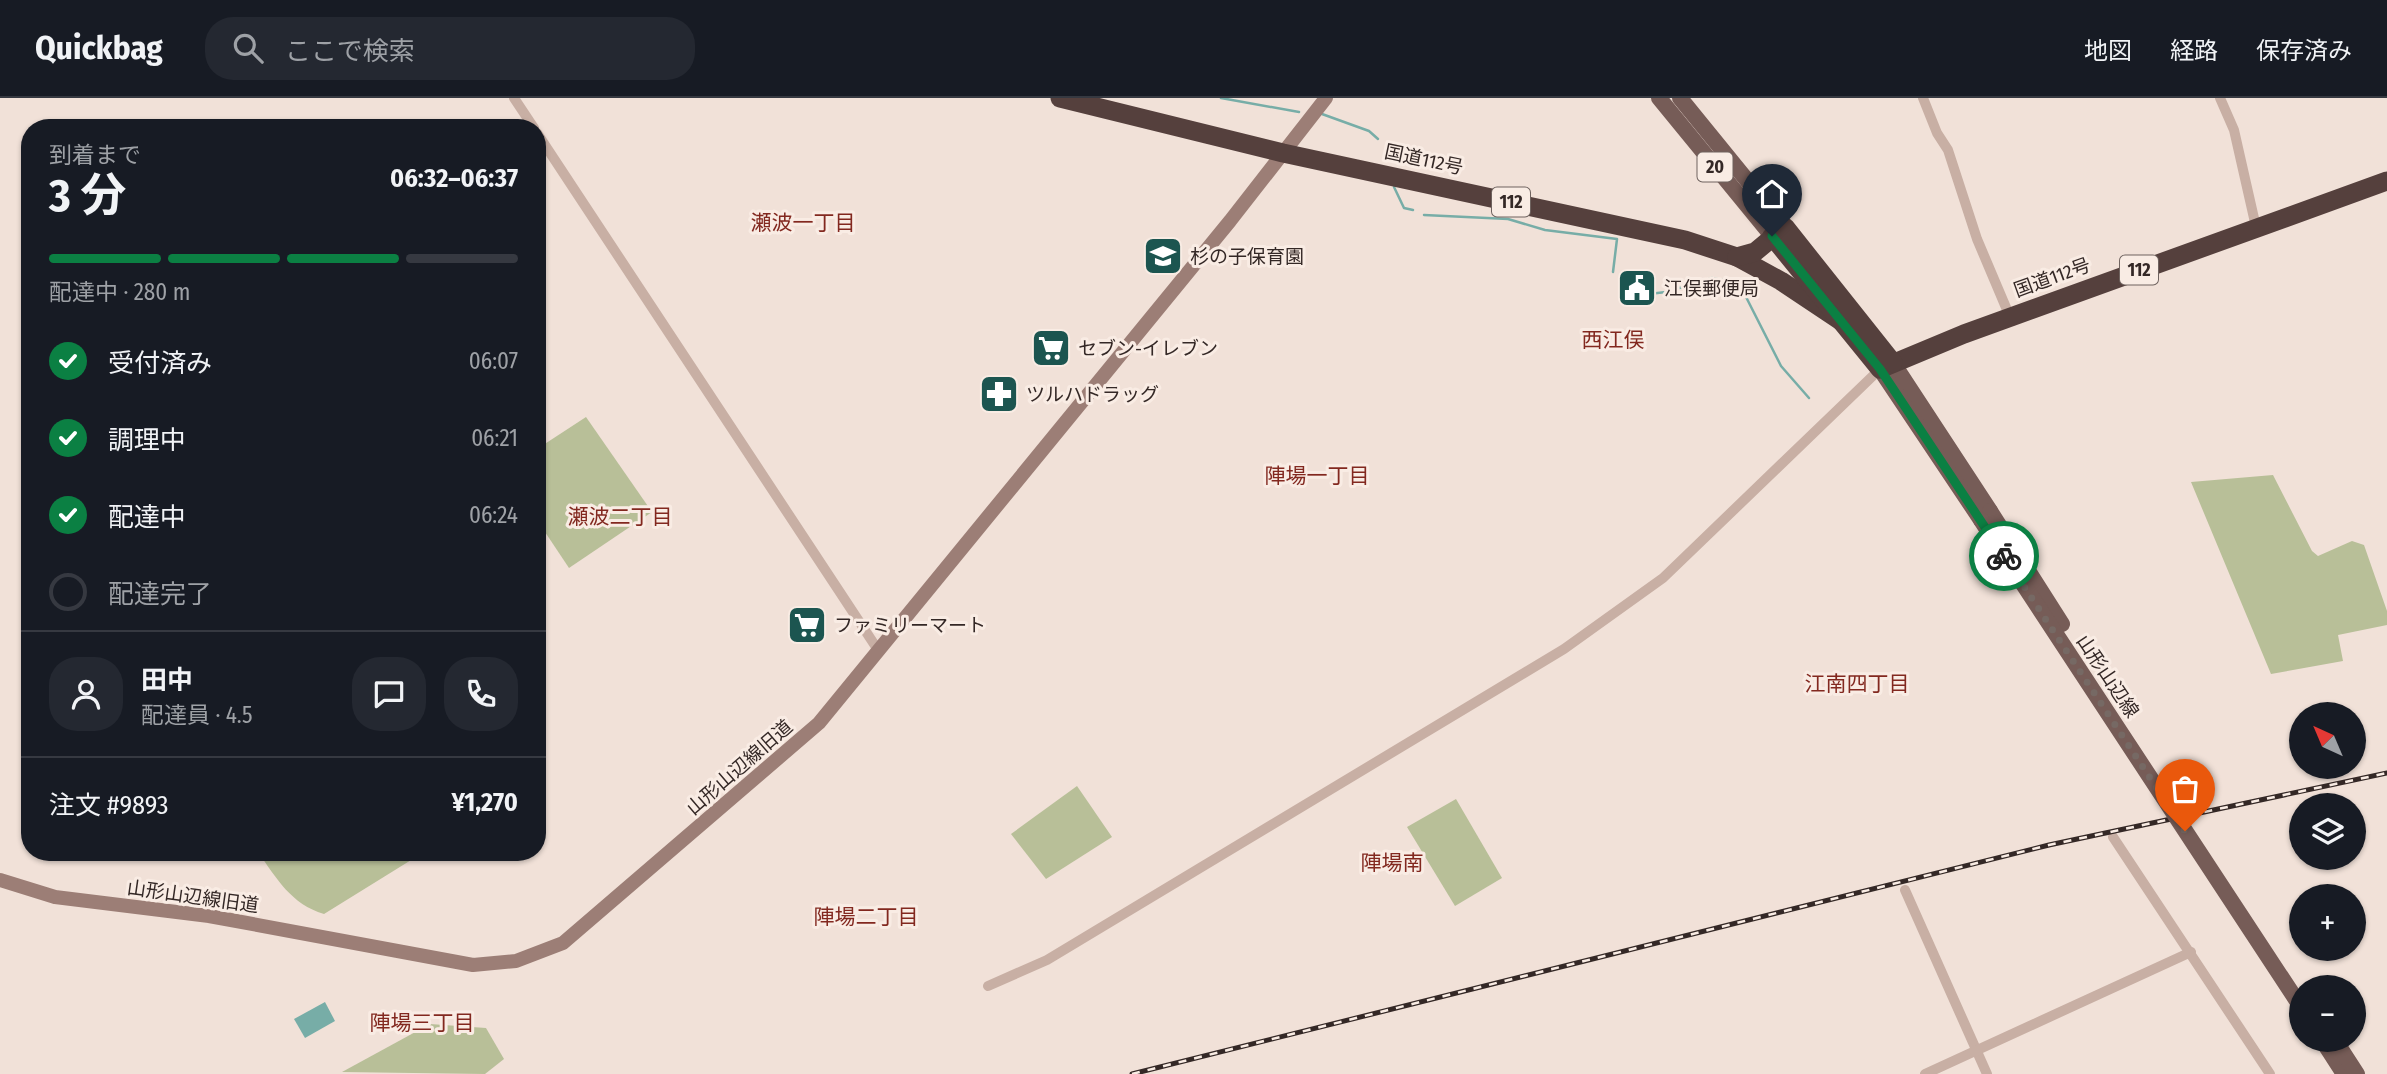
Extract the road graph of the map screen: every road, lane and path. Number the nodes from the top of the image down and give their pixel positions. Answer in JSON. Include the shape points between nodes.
{"nodes":[{"id":1,"x":514,"y":98,"type":"edge"},
{"id":2,"x":1060,"y":98,"type":"edge"},
{"id":3,"x":1326,"y":98,"type":"edge"},
{"id":4,"x":1659,"y":98,"type":"edge"},
{"id":5,"x":1680,"y":98,"type":"edge"},
{"id":6,"x":1923,"y":98,"type":"edge"},
{"id":7,"x":2220,"y":98,"type":"edge"},
{"id":8,"x":528,"y":119,"type":"edge"},
{"id":9,"x":546,"y":147,"type":"edge"},
{"id":10,"x":1283,"y":153,"type":"junction"},
{"id":11,"x":2387,"y":181,"type":"edge"},
{"id":12,"x":2256,"y":227,"type":"junction"},
{"id":13,"x":1778,"y":232,"type":"junction"},
{"id":14,"x":1737,"y":257,"type":"junction"},
{"id":15,"x":2010,"y":317,"type":"junction"},
{"id":16,"x":1841,"y":321,"type":"junction"},
{"id":17,"x":1886,"y":366,"type":"junction"},
{"id":18,"x":1985,"y":516,"type":"junction"},
{"id":19,"x":878,"y":650,"type":"junction"},
{"id":20,"x":2113,"y":837,"type":"dead end"},
{"id":21,"x":0,"y":880,"type":"edge"},
{"id":22,"x":1905,"y":890,"type":"dead end"},
{"id":23,"x":2191,"y":952,"type":"junction"},
{"id":24,"x":2292,"y":975,"type":"edge"},
{"id":25,"x":988,"y":986,"type":"dead end"},
{"id":26,"x":2289,"y":988,"type":"edge"},
{"id":27,"x":1976,"y":1051,"type":"junction"},
{"id":28,"x":2330,"y":1052,"type":"edge"},
{"id":29,"x":2343,"y":1052,"type":"edge"},
{"id":30,"x":1925,"y":1074,"type":"edge"},
{"id":31,"x":1987,"y":1074,"type":"edge"},
{"id":32,"x":2270,"y":1074,"type":"edge"},
{"id":33,"x":2344,"y":1074,"type":"edge"},
{"id":34,"x":2357,"y":1074,"type":"edge"}],
"edges":[{"from":1,"to":8,"type":"street"},
{"from":2,"to":10,"type":"highway","name":"国道112号","number":"112"},
{"from":3,"to":10,"type":"street","name":"山形山辺線旧道"},
{"from":4,"to":13,"type":"main road","number":"20"},
{"from":5,"to":13,"type":"main road","number":"20"},
{"from":6,"to":15,"type":"street","via":[[1948,150],[1977,239]]},
{"from":7,"to":12,"type":"street","via":[[2234,130]]},
{"from":9,"to":19,"type":"street"},
{"from":10,"to":14,"type":"highway","name":"国道112号","number":"112","via":[[1685,240]]},
{"from":10,"to":19,"type":"street","name":"山形山辺線旧道"},
{"from":11,"to":12,"type":"highway","name":"国道112号","number":"112"},
{"from":12,"to":15,"type":"highway","name":"国道112号","number":"112"},
{"from":13,"to":14,"type":"highway","via":[[1755,253]]},
{"from":13,"to":16,"type":"highway"},
{"from":13,"to":17,"type":"highway"},
{"from":14,"to":16,"type":"highway","name":"国道112号"},
{"from":15,"to":17,"type":"highway","name":"国道112号","number":"112"},
{"from":16,"to":17,"type":"highway"},
{"from":17,"to":18,"type":"main road","name":"山形山辺線"},
{"from":17,"to":25,"type":"street","via":[[1663,578],[1612,616],[1150,899],[1047,960]]},
{"from":18,"to":24,"type":"main road","name":"山形山辺線","bridge":true},
{"from":18,"to":26,"type":"main road","name":"山形山辺線","bridge":true},
{"from":19,"to":21,"type":"street","name":"山形山辺線旧道","via":[[819,723],[586,925],[545,952],[516,961],[473,965],[209,916],[55,897]]},
{"from":20,"to":23,"type":"street"},
{"from":22,"to":27,"type":"street"},
{"from":23,"to":27,"type":"street"},
{"from":23,"to":32,"type":"street"},
{"from":27,"to":30,"type":"street"},
{"from":27,"to":31,"type":"street"},
{"from":28,"to":33,"type":"main road"},
{"from":29,"to":34,"type":"main road"}]}
